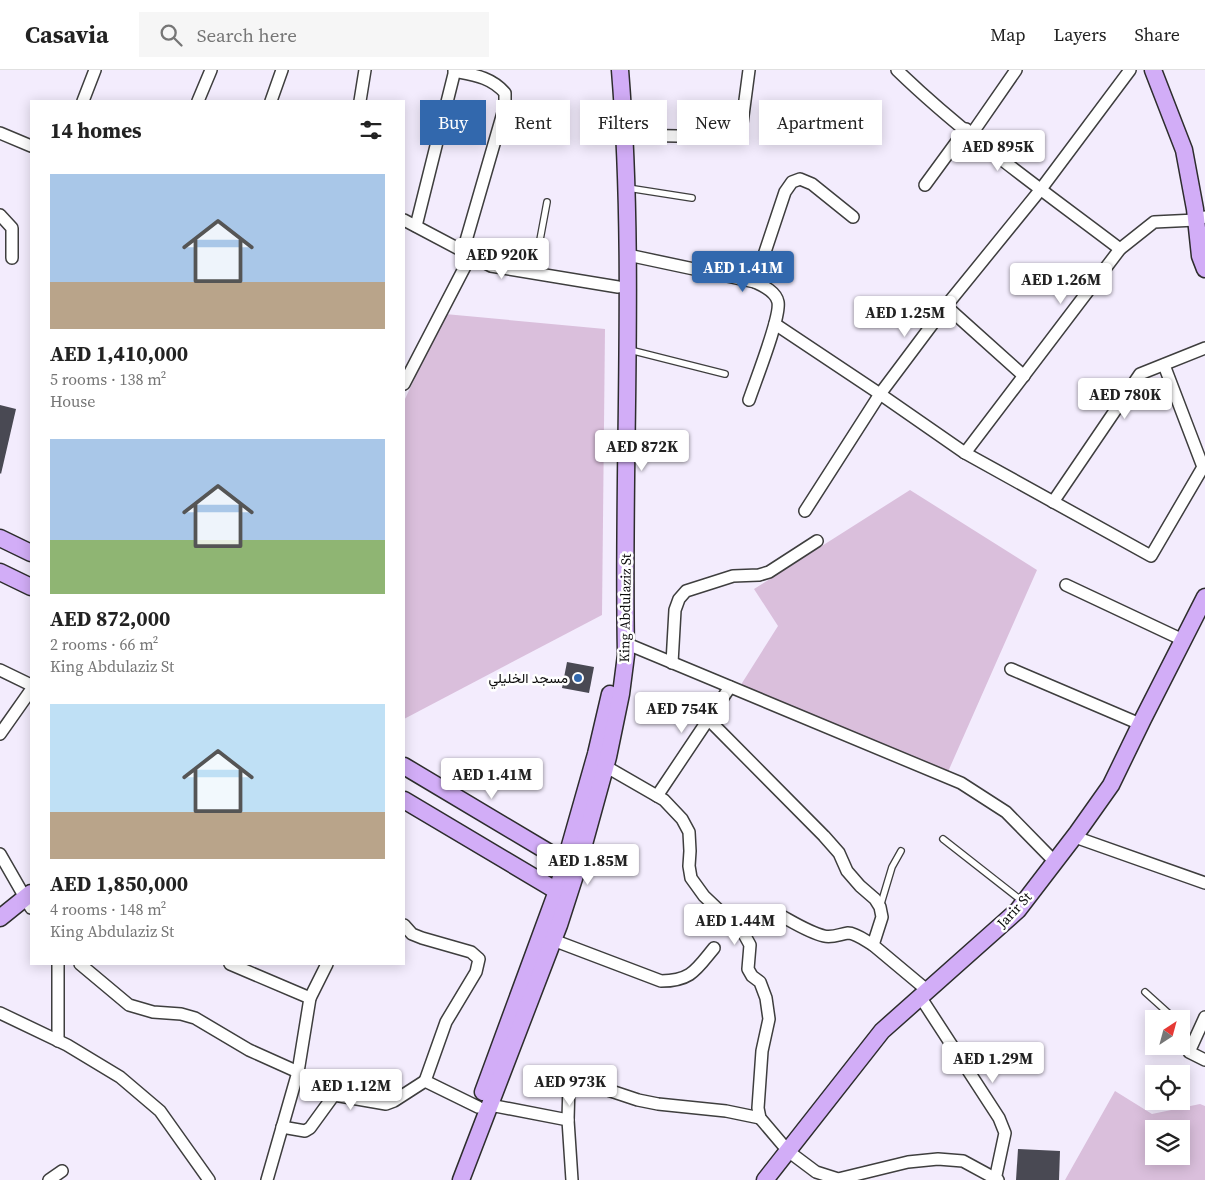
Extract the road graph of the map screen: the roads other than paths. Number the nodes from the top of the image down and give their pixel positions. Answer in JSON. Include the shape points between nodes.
{"nodes":[{"id":1,"x":95,"y":70,"type":"edge"},
{"id":2,"x":211,"y":70,"type":"edge"},
{"id":3,"x":282,"y":70,"type":"edge"},
{"id":4,"x":365,"y":70,"type":"edge"},
{"id":5,"x":609,"y":70,"type":"edge"},
{"id":6,"x":620,"y":70,"type":"edge"},
{"id":7,"x":749,"y":70,"type":"edge"},
{"id":8,"x":898,"y":70,"type":"edge"},
{"id":9,"x":1016,"y":70,"type":"edge"},
{"id":10,"x":1130,"y":70,"type":"edge"},
{"id":11,"x":1153,"y":70,"type":"edge"},
{"id":12,"x":455,"y":71,"type":"edge"},
{"id":13,"x":83,"y":100,"type":"edge"},
{"id":14,"x":198,"y":100,"type":"edge"},
{"id":15,"x":271,"y":100,"type":"edge"},
{"id":16,"x":360,"y":100,"type":"edge"},
{"id":17,"x":622,"y":100,"type":"edge"},
{"id":18,"x":968,"y":132,"type":"junction"},
{"id":19,"x":0,"y":133,"type":"edge"},
{"id":20,"x":667,"y":136,"type":"edge"},
{"id":21,"x":625,"y":145,"type":"edge"},
{"id":22,"x":30,"y":146,"type":"edge"},
{"id":23,"x":925,"y":185,"type":"dead end"},
{"id":24,"x":626,"y":187,"type":"junction"},
{"id":25,"x":1041,"y":189,"type":"junction"},
{"id":26,"x":692,"y":198,"type":"dead end"},
{"id":27,"x":547,"y":202,"type":"dead end"},
{"id":28,"x":0,"y":215,"type":"edge"},
{"id":29,"x":853,"y":217,"type":"dead end"},
{"id":30,"x":1201,"y":219,"type":"edge"},
{"id":31,"x":405,"y":220,"type":"edge"},
{"id":32,"x":416,"y":226,"type":"junction"},
{"id":33,"x":1120,"y":249,"type":"junction"},
{"id":34,"x":467,"y":253,"type":"junction"},
{"id":35,"x":628,"y":256,"type":"junction"},
{"id":36,"x":12,"y":258,"type":"dead end"},
{"id":37,"x":1205,"y":268,"type":"edge"},
{"id":38,"x":534,"y":272,"type":"junction"},
{"id":39,"x":755,"y":282,"type":"junction"},
{"id":40,"x":618,"y":286,"type":"junction"},
{"id":41,"x":946,"y":306,"type":"junction"},
{"id":42,"x":775,"y":324,"type":"junction"},
{"id":43,"x":1205,"y":348,"type":"edge"},
{"id":44,"x":628,"y":350,"type":"junction"},
{"id":45,"x":1164,"y":364,"type":"junction"},
{"id":46,"x":725,"y":374,"type":"dead end"},
{"id":47,"x":1024,"y":376,"type":"junction"},
{"id":48,"x":405,"y":382,"type":"edge"},
{"id":49,"x":880,"y":394,"type":"junction"},
{"id":50,"x":749,"y":400,"type":"dead end"},
{"id":51,"x":965,"y":453,"type":"junction"},
{"id":52,"x":1052,"y":502,"type":"junction"},
{"id":53,"x":805,"y":511,"type":"dead end"},
{"id":54,"x":0,"y":538,"type":"edge"},
{"id":55,"x":817,"y":541,"type":"dead end"},
{"id":56,"x":30,"y":549,"type":"edge"},
{"id":57,"x":0,"y":572,"type":"edge"},
{"id":58,"x":1066,"y":585,"type":"dead end"},
{"id":59,"x":30,"y":587,"type":"edge"},
{"id":60,"x":1205,"y":597,"type":"edge"},
{"id":61,"x":1183,"y":640,"type":"junction"},
{"id":62,"x":626,"y":643,"type":"junction"},
{"id":63,"x":672,"y":663,"type":"junction"},
{"id":64,"x":0,"y":670,"type":"edge"},
{"id":65,"x":1011,"y":670,"type":"dead end"},
{"id":66,"x":30,"y":685,"type":"edge"},
{"id":67,"x":730,"y":687,"type":"junction"},
{"id":68,"x":30,"y":691,"type":"edge"},
{"id":69,"x":708,"y":719,"type":"junction"},
{"id":70,"x":1140,"y":724,"type":"junction"},
{"id":71,"x":0,"y":734,"type":"edge"},
{"id":72,"x":606,"y":766,"type":"junction"},
{"id":73,"x":405,"y":767,"type":"edge"},
{"id":74,"x":656,"y":796,"type":"junction"},
{"id":75,"x":405,"y":801,"type":"edge"},
{"id":76,"x":1075,"y":836,"type":"junction"},
{"id":77,"x":943,"y":840,"type":"dead end"},
{"id":78,"x":901,"y":851,"type":"dead end"},
{"id":79,"x":0,"y":854,"type":"edge"},
{"id":80,"x":1055,"y":862,"type":"junction"},
{"id":81,"x":572,"y":864,"type":"junction"},
{"id":82,"x":1205,"y":883,"type":"edge"},
{"id":83,"x":563,"y":893,"type":"junction"},
{"id":84,"x":29,"y":899,"type":"edge"},
{"id":85,"x":1024,"y":902,"type":"junction"},
{"id":86,"x":880,"y":907,"type":"junction"},
{"id":87,"x":774,"y":912,"type":"dead end"},
{"id":88,"x":0,"y":918,"type":"edge"},
{"id":89,"x":405,"y":926,"type":"edge"},
{"id":90,"x":553,"y":940,"type":"junction"},
{"id":91,"x":873,"y":945,"type":"junction"},
{"id":92,"x":714,"y":948,"type":"dead end"},
{"id":93,"x":58,"y":965,"type":"edge"},
{"id":94,"x":81,"y":965,"type":"edge"},
{"id":95,"x":232,"y":965,"type":"edge"},
{"id":96,"x":326,"y":965,"type":"edge"},
{"id":97,"x":1145,"y":992,"type":"dead end"},
{"id":98,"x":925,"y":994,"type":"junction"},
{"id":99,"x":310,"y":998,"type":"junction"},
{"id":100,"x":1165,"y":1010,"type":"edge"},
{"id":101,"x":0,"y":1013,"type":"edge"},
{"id":102,"x":1205,"y":1017,"type":"edge"},
{"id":103,"x":58,"y":1041,"type":"junction"},
{"id":104,"x":1190,"y":1050,"type":"edge"},
{"id":105,"x":1190,"y":1052,"type":"edge"},
{"id":106,"x":1205,"y":1060,"type":"edge"},
{"id":107,"x":298,"y":1072,"type":"junction"},
{"id":108,"x":425,"y":1081,"type":"junction"},
{"id":109,"x":484,"y":1106,"type":"junction"},
{"id":110,"x":760,"y":1118,"type":"junction"},
{"id":111,"x":568,"y":1120,"type":"junction"},
{"id":112,"x":282,"y":1127,"type":"junction"},
{"id":113,"x":788,"y":1151,"type":"junction"},
{"id":114,"x":62,"y":1171,"type":"dead end"},
{"id":115,"x":997,"y":1179,"type":"edge"},
{"id":116,"x":49,"y":1180,"type":"edge"},
{"id":117,"x":210,"y":1180,"type":"edge"},
{"id":118,"x":267,"y":1180,"type":"edge"},
{"id":119,"x":450,"y":1180,"type":"edge"},
{"id":120,"x":461,"y":1180,"type":"edge"},
{"id":121,"x":572,"y":1180,"type":"edge"},
{"id":122,"x":765,"y":1180,"type":"edge"}],
"edges":[{"from":1,"to":13,"type":"street"},
{"from":2,"to":14,"type":"street"},
{"from":3,"to":15,"type":"street"},
{"from":4,"to":16,"type":"street"},
{"from":5,"to":40,"type":"street","name":"King Abdulaziz St","via":[[615,121]]},
{"from":6,"to":17,"type":"street","name":"King Abdulaziz St"},
{"from":7,"to":20,"type":"street","via":[[742,123],[730,137]]},
{"from":8,"to":18,"type":"street"},
{"from":9,"to":18,"type":"street"},
{"from":10,"to":25,"type":"street"},
{"from":11,"to":30,"type":"street","via":[[1184,150]]},
{"from":12,"to":32,"type":"street"},
{"from":12,"to":34,"type":"street","via":[[497,84],[505,93],[505,106]]},
{"from":18,"to":23,"type":"street"},
{"from":18,"to":25,"type":"street"},
{"from":19,"to":22,"type":"street"},
{"from":21,"to":24,"type":"street","name":"King Abdulaziz St"},
{"from":24,"to":26,"type":"lane"},
{"from":24,"to":35,"type":"street","name":"King Abdulaziz St"},
{"from":25,"to":33,"type":"street"},
{"from":25,"to":41,"type":"street"},
{"from":27,"to":38,"type":"lane"},
{"from":28,"to":36,"type":"street","via":[[12,228]]},
{"from":29,"to":39,"type":"street","via":[[812,184],[800,179],[792,182],[785,192]]},
{"from":30,"to":33,"type":"street","via":[[1154,222]]},
{"from":30,"to":37,"type":"street","via":[[1200,256]]},
{"from":31,"to":32,"type":"street"},
{"from":32,"to":34,"type":"street"},
{"from":33,"to":47,"type":"street"},
{"from":34,"to":38,"type":"street","via":[[491,266]]},
{"from":34,"to":48,"type":"street"},
{"from":35,"to":39,"type":"street"},
{"from":35,"to":44,"type":"street","name":"King Abdulaziz St"},
{"from":38,"to":40,"type":"street"},
{"from":39,"to":42,"type":"street","via":[[778,300]]},
{"from":40,"to":81,"type":"street","name":"King Abdulaziz St","via":[[614,654],[610,691]]},
{"from":41,"to":47,"type":"street"},
{"from":41,"to":49,"type":"street"},
{"from":42,"to":49,"type":"street"},
{"from":42,"to":50,"type":"street"},
{"from":43,"to":45,"type":"street"},
{"from":44,"to":46,"type":"lane"},
{"from":44,"to":62,"type":"street","name":"King Abdulaziz St"},
{"from":45,"to":52,"type":"street","via":[[1140,374]]},
{"from":45,"to":52,"type":"street","via":[[1203,467],[1151,556]]},
{"from":47,"to":51,"type":"street"},
{"from":49,"to":51,"type":"street"},
{"from":49,"to":53,"type":"street"},
{"from":51,"to":52,"type":"street"},
{"from":54,"to":56,"type":"street"},
{"from":55,"to":63,"type":"street","via":[[769,572],[734,576],[686,591],[675,610]]},
{"from":57,"to":59,"type":"street"},
{"from":58,"to":61,"type":"street"},
{"from":60,"to":61,"type":"street","name":"Jarir St"},
{"from":61,"to":70,"type":"street","name":"Jarir St"},
{"from":62,"to":63,"type":"street"},
{"from":62,"to":72,"type":"street","name":"King Abdulaziz St","via":[[621,694]]},
{"from":63,"to":67,"type":"street"},
{"from":64,"to":66,"type":"street"},
{"from":65,"to":70,"type":"street"},
{"from":67,"to":69,"type":"street"},
{"from":67,"to":80,"type":"street","via":[[961,783],[1006,812]]},
{"from":68,"to":71,"type":"street"},
{"from":69,"to":74,"type":"street"},
{"from":69,"to":86,"type":"street","via":[[824,836],[860,886],[876,899]]},
{"from":70,"to":76,"type":"street","name":"Jarir St","via":[[1111,785]]},
{"from":72,"to":74,"type":"street"},
{"from":72,"to":81,"type":"street","name":"King Abdulaziz St"},
{"from":73,"to":81,"type":"street"},
{"from":74,"to":110,"type":"street","via":[[682,819],[689,832],[691,878],[704,896],[744,934],[750,945],[748,969],[760,982],[769,1020],[762,1051]]},
{"from":75,"to":83,"type":"street"},
{"from":76,"to":80,"type":"street","name":"Jarir St"},
{"from":76,"to":82,"type":"street"},
{"from":77,"to":85,"type":"lane"},
{"from":78,"to":86,"type":"lane","via":[[892,866]]},
{"from":79,"to":84,"type":"street"},
{"from":80,"to":85,"type":"street","name":"Jarir St"},
{"from":81,"to":83,"type":"street","name":"King Abdulaziz St"},
{"from":83,"to":90,"type":"street","name":"King Abdulaziz St"},
{"from":83,"to":109,"type":"street","name":"King Abdulaziz St"},
{"from":84,"to":88,"type":"street"},
{"from":85,"to":98,"type":"street","name":"Jarir St"},
{"from":86,"to":91,"type":"street","via":[[882,917]]},
{"from":87,"to":91,"type":"street","via":[[819,934],[854,934]]},
{"from":89,"to":108,"type":"street","via":[[412,934],[472,952],[479,959],[476,972],[446,1022]]},
{"from":90,"to":92,"type":"street","via":[[661,981],[688,977]]},
{"from":90,"to":109,"type":"street","name":"King Abdulaziz St"},
{"from":91,"to":98,"type":"street"},
{"from":93,"to":103,"type":"street"},
{"from":94,"to":107,"type":"street","via":[[129,1005],[195,1018],[249,1050]]},
{"from":95,"to":99,"type":"street"},
{"from":96,"to":99,"type":"street"},
{"from":97,"to":100,"type":"lane"},
{"from":98,"to":113,"type":"street","name":"Jarir St","via":[[882,1031]]},
{"from":98,"to":115,"type":"street","via":[[1005,1133]]},
{"from":99,"to":107,"type":"street"},
{"from":101,"to":103,"type":"street"},
{"from":102,"to":104,"type":"street"},
{"from":103,"to":117,"type":"street","via":[[120,1077],[160,1111]]},
{"from":105,"to":106,"type":"street"},
{"from":107,"to":112,"type":"street"},
{"from":108,"to":109,"type":"street"},
{"from":108,"to":112,"type":"street","via":[[386,1104],[334,1095],[310,1128],[305,1131]]},
{"from":109,"to":111,"type":"street"},
{"from":109,"to":119,"type":"street","name":"King Abdulaziz St"},
{"from":109,"to":120,"type":"street","name":"King Abdulaziz St"},
{"from":110,"to":111,"type":"street","via":[[658,1104],[569,1083]]},
{"from":110,"to":113,"type":"street"},
{"from":111,"to":121,"type":"street"},
{"from":112,"to":118,"type":"street"},
{"from":113,"to":115,"type":"street","via":[[816,1172],[838,1179],[908,1162],[938,1159],[963,1161]]},
{"from":113,"to":122,"type":"street","name":"Jarir St"},
{"from":114,"to":116,"type":"street"}]}
